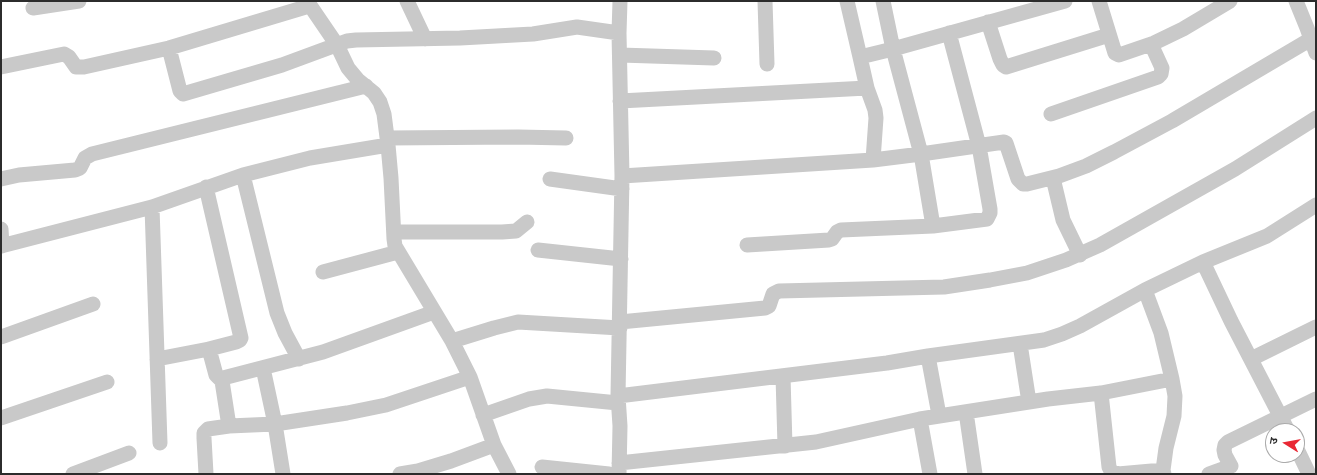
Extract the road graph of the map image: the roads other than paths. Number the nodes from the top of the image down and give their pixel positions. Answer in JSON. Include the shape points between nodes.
{"nodes":[{"id":1,"x":79,"y":1,"type":"edge"},
{"id":2,"x":407,"y":1,"type":"edge"},
{"id":3,"x":620,"y":1,"type":"edge"},
{"id":4,"x":765,"y":1,"type":"edge"},
{"id":5,"x":847,"y":1,"type":"edge"},
{"id":6,"x":883,"y":1,"type":"edge"},
{"id":7,"x":1065,"y":1,"type":"edge"},
{"id":8,"x":1099,"y":1,"type":"edge"},
{"id":9,"x":1230,"y":1,"type":"edge"},
{"id":10,"x":1296,"y":1,"type":"edge"},
{"id":11,"x":308,"y":3,"type":"edge"},
{"id":12,"x":33,"y":8,"type":"dead end"},
{"id":13,"x":988,"y":22,"type":"junction"},
{"id":14,"x":1312,"y":29,"type":"edge"},
{"id":15,"x":619,"y":33,"type":"junction"},
{"id":16,"x":949,"y":33,"type":"junction"},
{"id":17,"x":1109,"y":35,"type":"junction"},
{"id":18,"x":426,"y":39,"type":"junction"},
{"id":19,"x":1151,"y":44,"type":"junction"},
{"id":20,"x":337,"y":45,"type":"junction"},
{"id":21,"x":169,"y":48,"type":"junction"},
{"id":22,"x":893,"y":48,"type":"junction"},
{"id":23,"x":1316,"y":53,"type":"edge"},
{"id":24,"x":620,"y":55,"type":"junction"},
{"id":25,"x":860,"y":57,"type":"junction"},
{"id":26,"x":714,"y":58,"type":"dead end"},
{"id":27,"x":767,"y":64,"type":"dead end"},
{"id":28,"x":1,"y":67,"type":"edge"},
{"id":29,"x":366,"y":86,"type":"junction"},
{"id":30,"x":867,"y":88,"type":"junction"},
{"id":31,"x":620,"y":101,"type":"junction"},
{"id":32,"x":1051,"y":114,"type":"dead end"},
{"id":33,"x":1316,"y":118,"type":"edge"},
{"id":34,"x":566,"y":138,"type":"dead end"},
{"id":35,"x":388,"y":141,"type":"junction"},
{"id":36,"x":979,"y":146,"type":"junction"},
{"id":37,"x":921,"y":154,"type":"junction"},
{"id":38,"x":873,"y":160,"type":"junction"},
{"id":39,"x":243,"y":175,"type":"junction"},
{"id":40,"x":1053,"y":178,"type":"junction"},
{"id":41,"x":1,"y":179,"type":"edge"},
{"id":42,"x":550,"y":179,"type":"dead end"},
{"id":43,"x":622,"y":182,"type":"junction"},
{"id":44,"x":206,"y":187,"type":"junction"},
{"id":45,"x":1316,"y":205,"type":"edge"},
{"id":46,"x":152,"y":207,"type":"junction"},
{"id":47,"x":527,"y":222,"type":"dead end"},
{"id":48,"x":933,"y":226,"type":"junction"},
{"id":49,"x":1,"y":229,"type":"edge"},
{"id":50,"x":394,"y":232,"type":"junction"},
{"id":51,"x":747,"y":245,"type":"dead end"},
{"id":52,"x":2,"y":246,"type":"edge"},
{"id":53,"x":538,"y":250,"type":"dead end"},
{"id":54,"x":398,"y":252,"type":"junction"},
{"id":55,"x":1080,"y":255,"type":"junction"},
{"id":56,"x":621,"y":259,"type":"junction"},
{"id":57,"x":1203,"y":262,"type":"junction"},
{"id":58,"x":323,"y":272,"type":"dead end"},
{"id":59,"x":1145,"y":290,"type":"junction"},
{"id":60,"x":93,"y":304,"type":"dead end"},
{"id":61,"x":434,"y":312,"type":"junction"},
{"id":62,"x":620,"y":325,"type":"junction"},
{"id":63,"x":1316,"y":327,"type":"edge"},
{"id":64,"x":1,"y":338,"type":"edge"},
{"id":65,"x":452,"y":341,"type":"junction"},
{"id":66,"x":1020,"y":344,"type":"junction"},
{"id":67,"x":209,"y":349,"type":"junction"},
{"id":68,"x":928,"y":356,"type":"junction"},
{"id":69,"x":1251,"y":358,"type":"junction"},
{"id":70,"x":157,"y":359,"type":"junction"},
{"id":71,"x":298,"y":359,"type":"junction"},
{"id":72,"x":264,"y":368,"type":"junction"},
{"id":73,"x":783,"y":376,"type":"junction"},
{"id":74,"x":470,"y":377,"type":"junction"},
{"id":75,"x":1172,"y":379,"type":"junction"},
{"id":76,"x":222,"y":381,"type":"junction"},
{"id":77,"x":107,"y":382,"type":"dead end"},
{"id":78,"x":1102,"y":393,"type":"junction"},
{"id":79,"x":1316,"y":399,"type":"edge"},
{"id":80,"x":618,"y":400,"type":"junction"},
{"id":81,"x":1029,"y":402,"type":"junction"},
{"id":82,"x":966,"y":412,"type":"junction"},
{"id":83,"x":483,"y":415,"type":"junction"},
{"id":84,"x":939,"y":415,"type":"junction"},
{"id":85,"x":1280,"y":417,"type":"junction"},
{"id":86,"x":1,"y":418,"type":"edge"},
{"id":87,"x":920,"y":418,"type":"junction"},
{"id":88,"x":1283,"y":423,"type":"edge"},
{"id":89,"x":275,"y":424,"type":"junction"},
{"id":90,"x":229,"y":426,"type":"junction"},
{"id":91,"x":160,"y":444,"type":"dead end"},
{"id":92,"x":494,"y":445,"type":"junction"},
{"id":93,"x":785,"y":446,"type":"junction"},
{"id":94,"x":130,"y":453,"type":"dead end"},
{"id":95,"x":1304,"y":463,"type":"edge"},
{"id":96,"x":542,"y":467,"type":"dead end"},
{"id":97,"x":619,"y":468,"type":"edge"},
{"id":98,"x":1234,"y":470,"type":"edge"},
{"id":99,"x":1163,"y":472,"type":"edge"},
{"id":100,"x":73,"y":474,"type":"edge"},
{"id":101,"x":206,"y":474,"type":"edge"},
{"id":102,"x":283,"y":474,"type":"edge"},
{"id":103,"x":400,"y":474,"type":"edge"},
{"id":104,"x":509,"y":474,"type":"edge"},
{"id":105,"x":609,"y":474,"type":"edge"},
{"id":106,"x":930,"y":474,"type":"edge"},
{"id":107,"x":975,"y":474,"type":"edge"},
{"id":108,"x":1209,"y":474,"type":"edge"},
{"id":109,"x":1309,"y":474,"type":"edge"}],
"edges":[{"from":1,"to":12,"type":"street"},
{"from":2,"to":18,"type":"street"},
{"from":3,"to":15,"type":"street"},
{"from":4,"to":27,"type":"street"},
{"from":5,"to":25,"type":"street"},
{"from":6,"to":22,"type":"street"},
{"from":7,"to":13,"type":"street"},
{"from":8,"to":17,"type":"street"},
{"from":9,"to":19,"type":"street","via":[[1189,26]]},
{"from":10,"to":14,"type":"street"},
{"from":11,"to":20,"type":"street"},
{"from":11,"to":21,"type":"street"},
{"from":13,"to":16,"type":"street"},
{"from":13,"to":17,"type":"street","via":[[1000,59],[1006,67]]},
{"from":14,"to":23,"type":"street"},
{"from":14,"to":40,"type":"street","via":[[1172,120],[1086,166]]},
{"from":15,"to":18,"type":"street","via":[[577,27],[533,34]]},
{"from":15,"to":24,"type":"street"},
{"from":16,"to":22,"type":"street"},
{"from":16,"to":36,"type":"street"},
{"from":17,"to":19,"type":"street","via":[[1115,53],[1119,55]]},
{"from":18,"to":20,"type":"street","via":[[356,40]]},
{"from":19,"to":32,"type":"street","via":[[1162,68],[1158,78]]},
{"from":20,"to":21,"type":"street","via":[[282,65],[183,94]]},
{"from":20,"to":29,"type":"street","via":[[348,68]]},
{"from":21,"to":28,"type":"street","via":[[84,67],[76,67],[64,54]]},
{"from":22,"to":25,"type":"street"},
{"from":22,"to":37,"type":"street"},
{"from":24,"to":26,"type":"street"},
{"from":24,"to":31,"type":"street"},
{"from":25,"to":30,"type":"street"},
{"from":29,"to":35,"type":"street","via":[[380,102]]},
{"from":29,"to":41,"type":"street","via":[[92,154],[75,170]]},
{"from":30,"to":31,"type":"street"},
{"from":30,"to":38,"type":"street","via":[[875,110]]},
{"from":31,"to":43,"type":"street"},
{"from":33,"to":55,"type":"street","via":[[1235,169]]},
{"from":34,"to":35,"type":"street"},
{"from":35,"to":39,"type":"street"},
{"from":35,"to":50,"type":"street"},
{"from":36,"to":37,"type":"street"},
{"from":36,"to":40,"type":"street","via":[[1006,143],[1022,184]]},
{"from":36,"to":48,"type":"street","via":[[989,216],[983,221]]},
{"from":37,"to":38,"type":"street"},
{"from":37,"to":48,"type":"street"},
{"from":38,"to":43,"type":"street"},
{"from":39,"to":44,"type":"street"},
{"from":39,"to":71,"type":"street","via":[[277,312]]},
{"from":40,"to":55,"type":"street","via":[[1064,220]]},
{"from":42,"to":43,"type":"street"},
{"from":43,"to":56,"type":"street"},
{"from":44,"to":46,"type":"street"},
{"from":44,"to":67,"type":"street","via":[[241,338],[236,342]]},
{"from":45,"to":57,"type":"street","via":[[1267,236]]},
{"from":46,"to":52,"type":"street"},
{"from":46,"to":70,"type":"street"},
{"from":47,"to":50,"type":"street","via":[[516,231]]},
{"from":48,"to":51,"type":"street","via":[[841,230],[829,240]]},
{"from":49,"to":52,"type":"street"},
{"from":50,"to":54,"type":"street"},
{"from":53,"to":56,"type":"street"},
{"from":54,"to":58,"type":"street"},
{"from":54,"to":61,"type":"street"},
{"from":55,"to":62,"type":"street","via":[[1027,273],[961,285],[780,291],[774,294],[769,306],[765,308]]},
{"from":56,"to":62,"type":"street"},
{"from":57,"to":59,"type":"street"},
{"from":57,"to":69,"type":"street","via":[[1230,321]]},
{"from":59,"to":66,"type":"street","via":[[1062,334]]},
{"from":59,"to":75,"type":"street","via":[[1161,332]]},
{"from":60,"to":64,"type":"street"},
{"from":61,"to":65,"type":"street"},
{"from":61,"to":71,"type":"street","via":[[375,335]]},
{"from":62,"to":65,"type":"street","via":[[518,322]]},
{"from":62,"to":80,"type":"street"},
{"from":63,"to":69,"type":"street"},
{"from":65,"to":74,"type":"street"},
{"from":66,"to":68,"type":"street"},
{"from":66,"to":81,"type":"street"},
{"from":67,"to":70,"type":"street"},
{"from":67,"to":76,"type":"street","via":[[216,375]]},
{"from":68,"to":73,"type":"street"},
{"from":68,"to":84,"type":"street"},
{"from":69,"to":85,"type":"street"},
{"from":70,"to":91,"type":"street"},
{"from":71,"to":72,"type":"street"},
{"from":72,"to":76,"type":"street","via":[[226,377]]},
{"from":72,"to":89,"type":"street"},
{"from":73,"to":80,"type":"street"},
{"from":73,"to":93,"type":"street"},
{"from":74,"to":83,"type":"street"},
{"from":74,"to":89,"type":"street","via":[[386,405]]},
{"from":75,"to":78,"type":"street"},
{"from":75,"to":99,"type":"street","via":[[1175,396],[1174,416]]},
{"from":76,"to":90,"type":"street"},
{"from":77,"to":86,"type":"street"},
{"from":78,"to":81,"type":"street"},
{"from":78,"to":99,"type":"street","via":[[1111,471],[1118,474]]},
{"from":79,"to":85,"type":"street"},
{"from":80,"to":83,"type":"street","via":[[546,396]]},
{"from":80,"to":97,"type":"street"},
{"from":81,"to":82,"type":"street"},
{"from":82,"to":84,"type":"street"},
{"from":82,"to":107,"type":"street"},
{"from":83,"to":92,"type":"street"},
{"from":84,"to":87,"type":"street"},
{"from":85,"to":88,"type":"street"},
{"from":85,"to":98,"type":"street","via":[[1225,445],[1225,455]]},
{"from":87,"to":93,"type":"street","via":[[816,442]]},
{"from":87,"to":106,"type":"street"},
{"from":89,"to":90,"type":"street"},
{"from":89,"to":102,"type":"street"},
{"from":90,"to":101,"type":"street","via":[[208,429],[204,433]]},
{"from":92,"to":103,"type":"street","via":[[451,461]]},
{"from":92,"to":104,"type":"street"},
{"from":93,"to":97,"type":"street"},
{"from":94,"to":100,"type":"street"},
{"from":95,"to":109,"type":"street"},
{"from":96,"to":105,"type":"street"},
{"from":98,"to":108,"type":"street"}]}
